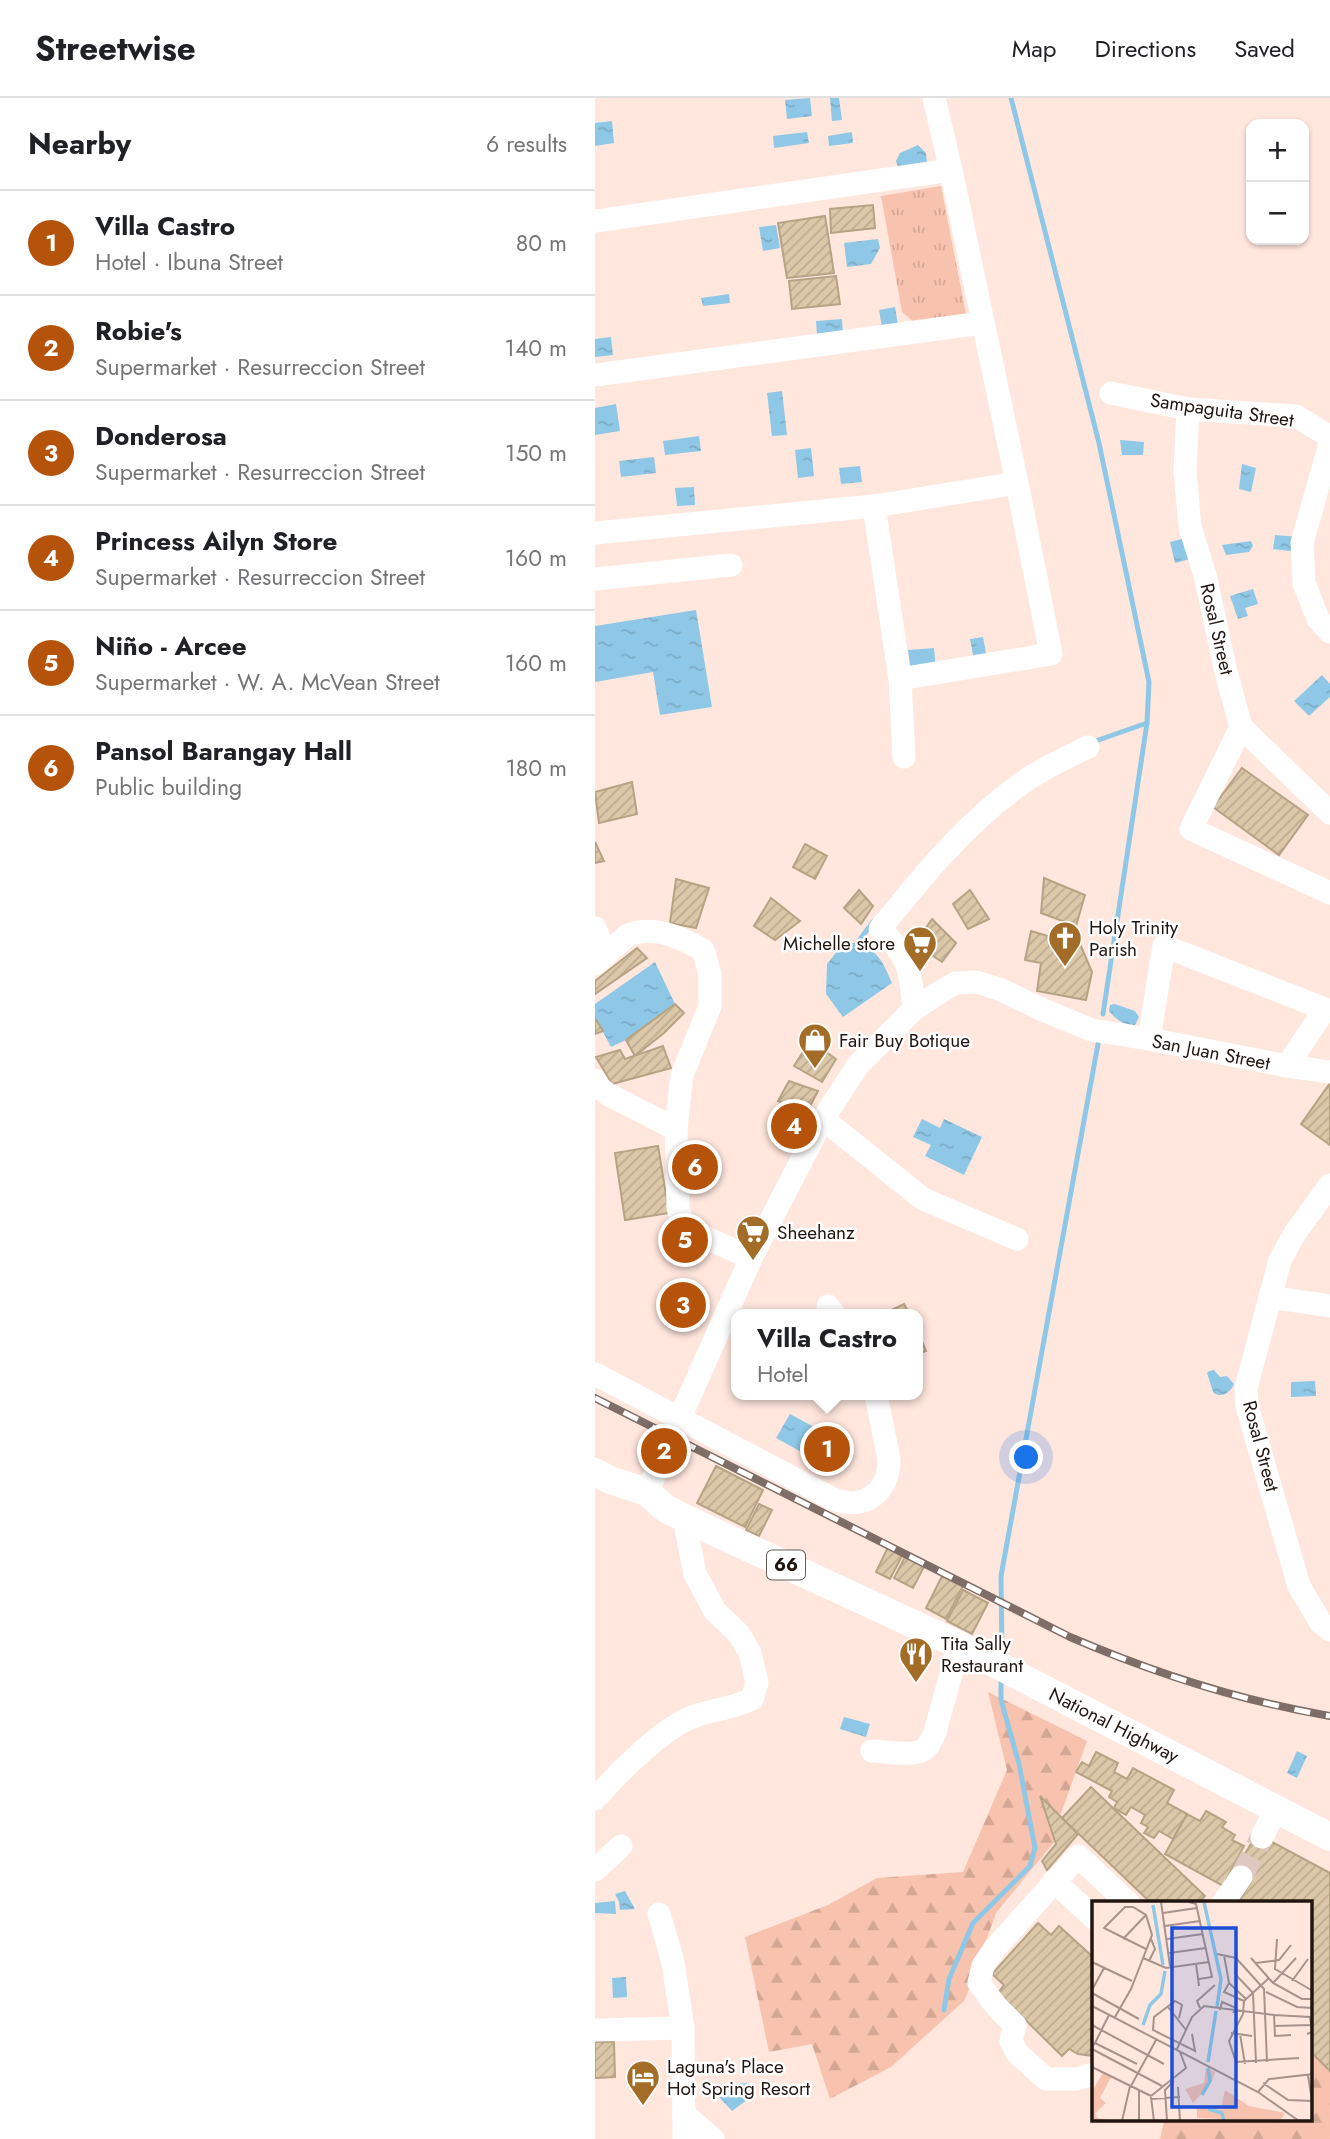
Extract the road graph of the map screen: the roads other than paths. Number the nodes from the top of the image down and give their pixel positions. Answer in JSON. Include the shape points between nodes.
{"nodes":[{"id":1,"x":934,"y":98,"type":"edge"},
{"id":2,"x":951,"y":170,"type":"junction"},
{"id":3,"x":595,"y":221,"type":"edge"},
{"id":4,"x":982,"y":323,"type":"junction"},
{"id":5,"x":595,"y":374,"type":"edge"},
{"id":6,"x":1111,"y":393,"type":"dead end"},
{"id":7,"x":1188,"y":409,"type":"junction"},
{"id":8,"x":1330,"y":437,"type":"edge"},
{"id":9,"x":1330,"y":444,"type":"edge"},
{"id":10,"x":1017,"y":483,"type":"junction"},
{"id":11,"x":874,"y":506,"type":"junction"},
{"id":12,"x":595,"y":533,"type":"edge"},
{"id":13,"x":731,"y":565,"type":"dead end"},
{"id":14,"x":595,"y":579,"type":"edge"},
{"id":15,"x":1330,"y":632,"type":"edge"},
{"id":16,"x":900,"y":678,"type":"junction"},
{"id":17,"x":1241,"y":727,"type":"junction"},
{"id":18,"x":1088,"y":747,"type":"dead end"},
{"id":19,"x":904,"y":757,"type":"dead end"},
{"id":20,"x":1330,"y":813,"type":"edge"},
{"id":21,"x":1330,"y":893,"type":"edge"},
{"id":22,"x":595,"y":928,"type":"edge"},
{"id":23,"x":601,"y":959,"type":"edge"},
{"id":24,"x":914,"y":1009,"type":"junction"},
{"id":25,"x":1149,"y":1039,"type":"junction"},
{"id":26,"x":1286,"y":1066,"type":"junction"},
{"id":27,"x":1330,"y":1072,"type":"edge"},
{"id":28,"x":595,"y":1080,"type":"edge"},
{"id":29,"x":823,"y":1119,"type":"junction"},
{"id":30,"x":676,"y":1129,"type":"junction"},
{"id":31,"x":1330,"y":1185,"type":"edge"},
{"id":32,"x":1017,"y":1239,"type":"dead end"},
{"id":33,"x":751,"y":1258,"type":"junction"},
{"id":34,"x":1270,"y":1297,"type":"junction"},
{"id":35,"x":1330,"y":1306,"type":"edge"},
{"id":36,"x":595,"y":1374,"type":"edge"},
{"id":37,"x":877,"y":1400,"type":"edge"},
{"id":38,"x":680,"y":1417,"type":"junction"},
{"id":39,"x":595,"y":1472,"type":"edge"},
{"id":40,"x":647,"y":1492,"type":"junction"},
{"id":41,"x":684,"y":1518,"type":"junction"},
{"id":42,"x":1330,"y":1630,"type":"edge"},
{"id":43,"x":969,"y":1651,"type":"junction"},
{"id":44,"x":872,"y":1751,"type":"dead end"},
{"id":45,"x":595,"y":1799,"type":"edge"},
{"id":46,"x":1276,"y":1809,"type":"junction"},
{"id":47,"x":1262,"y":1837,"type":"tunnel mouth"},
{"id":48,"x":1330,"y":1838,"type":"edge"},
{"id":49,"x":621,"y":1846,"type":"dead end"},
{"id":50,"x":595,"y":1870,"type":"edge"},
{"id":51,"x":1241,"y":1877,"type":"tunnel mouth"},
{"id":52,"x":1054,"y":1881,"type":"junction"},
{"id":53,"x":1126,"y":1901,"type":"edge"},
{"id":54,"x":1224,"y":1901,"type":"edge"},
{"id":55,"x":659,"y":1914,"type":"dead end"},
{"id":56,"x":1092,"y":1916,"type":"edge"},
{"id":57,"x":683,"y":2028,"type":"junction"},
{"id":58,"x":595,"y":2030,"type":"edge"},
{"id":59,"x":1092,"y":2075,"type":"edge"},
{"id":60,"x":684,"y":2114,"type":"junction"},
{"id":61,"x":684,"y":2139,"type":"edge"},
{"id":62,"x":713,"y":2139,"type":"edge"}],
"edges":[{"from":1,"to":2,"type":"street"},
{"from":2,"to":3,"type":"street"},
{"from":2,"to":4,"type":"street"},
{"from":4,"to":5,"type":"street"},
{"from":4,"to":10,"type":"street"},
{"from":6,"to":7,"type":"street","name":"Sampaguita Street"},
{"from":7,"to":8,"type":"street","name":"Sampaguita Street","via":[[1296,416]]},
{"from":7,"to":17,"type":"street","name":"Rosal Street","via":[[1185,471],[1189,527]]},
{"from":9,"to":15,"type":"street","via":[[1302,543],[1304,583],[1318,619]]},
{"from":10,"to":11,"type":"street"},
{"from":10,"to":16,"type":"street","via":[[1051,654]]},
{"from":11,"to":12,"type":"street"},
{"from":11,"to":16,"type":"street"},
{"from":13,"to":14,"type":"street"},
{"from":16,"to":19,"type":"street"},
{"from":17,"to":20,"type":"street"},
{"from":17,"to":21,"type":"street","via":[[1191,829]]},
{"from":18,"to":24,"type":"street","via":[[1019,785],[992,806],[918,881],[880,929],[909,967]]},
{"from":22,"to":23,"type":"street"},
{"from":23,"to":30,"type":"street","via":[[628,935],[645,931],[684,939],[703,950],[710,974],[710,1006],[682,1074]]},
{"from":24,"to":25,"type":"street","name":"San Juan Street","via":[[956,983],[977,982],[1103,1032]]},
{"from":24,"to":29,"type":"street","name":"San Juan Street","via":[[858,1065]]},
{"from":25,"to":26,"type":"street","name":"San Juan Street"},
{"from":25,"to":26,"type":"street","via":[[1164,946],[1325,1009]]},
{"from":26,"to":27,"type":"street","name":"San Juan Street"},
{"from":28,"to":30,"type":"street","via":[[609,1095]]},
{"from":29,"to":32,"type":"street","via":[[923,1199]]},
{"from":29,"to":33,"type":"street","name":"San Juan Street"},
{"from":30,"to":33,"type":"street","via":[[678,1208],[684,1228]]},
{"from":31,"to":34,"type":"street","name":"Rosal Street","via":[[1280,1260]]},
{"from":33,"to":38,"type":"street","name":"San Juan Street"},
{"from":34,"to":35,"type":"street"},
{"from":34,"to":42,"type":"street","name":"Rosal Street","via":[[1246,1388],[1247,1406],[1299,1586]]},
{"from":36,"to":38,"type":"street"},
{"from":37,"to":38,"type":"street","via":[[889,1469],[875,1495],[850,1503],[833,1499]]},
{"from":38,"to":40,"type":"street","name":"San Juan Street"},
{"from":39,"to":40,"type":"main road","name":"National Highway","number":"66"},
{"from":40,"to":41,"type":"main road","name":"National Highway","number":"66"},
{"from":41,"to":43,"type":"main road","name":"National Highway","number":"66"},
{"from":41,"to":45,"type":"street","via":[[695,1574],[715,1611],[739,1634],[750,1653],[757,1683],[752,1699],[693,1716],[654,1741]]},
{"from":43,"to":44,"type":"street","via":[[929,1745],[917,1753]]},
{"from":43,"to":46,"type":"main road","name":"National Highway","number":"66"},
{"from":46,"to":47,"type":"street"},
{"from":46,"to":48,"type":"main road","name":"National Highway","number":"66"},
{"from":49,"to":50,"type":"street"},
{"from":51,"to":54,"type":"street"},
{"from":52,"to":53,"type":"street","via":[[1078,1856]]},
{"from":52,"to":56,"type":"street"},
{"from":52,"to":59,"type":"street","via":[[995,1948],[979,1983],[1014,2025],[1011,2041],[1017,2053],[1046,2079]]},
{"from":55,"to":57,"type":"street","via":[[673,1962]]},
{"from":57,"to":58,"type":"street"},
{"from":57,"to":60,"type":"street"},
{"from":60,"to":61,"type":"street"},
{"from":60,"to":62,"type":"street"}]}
